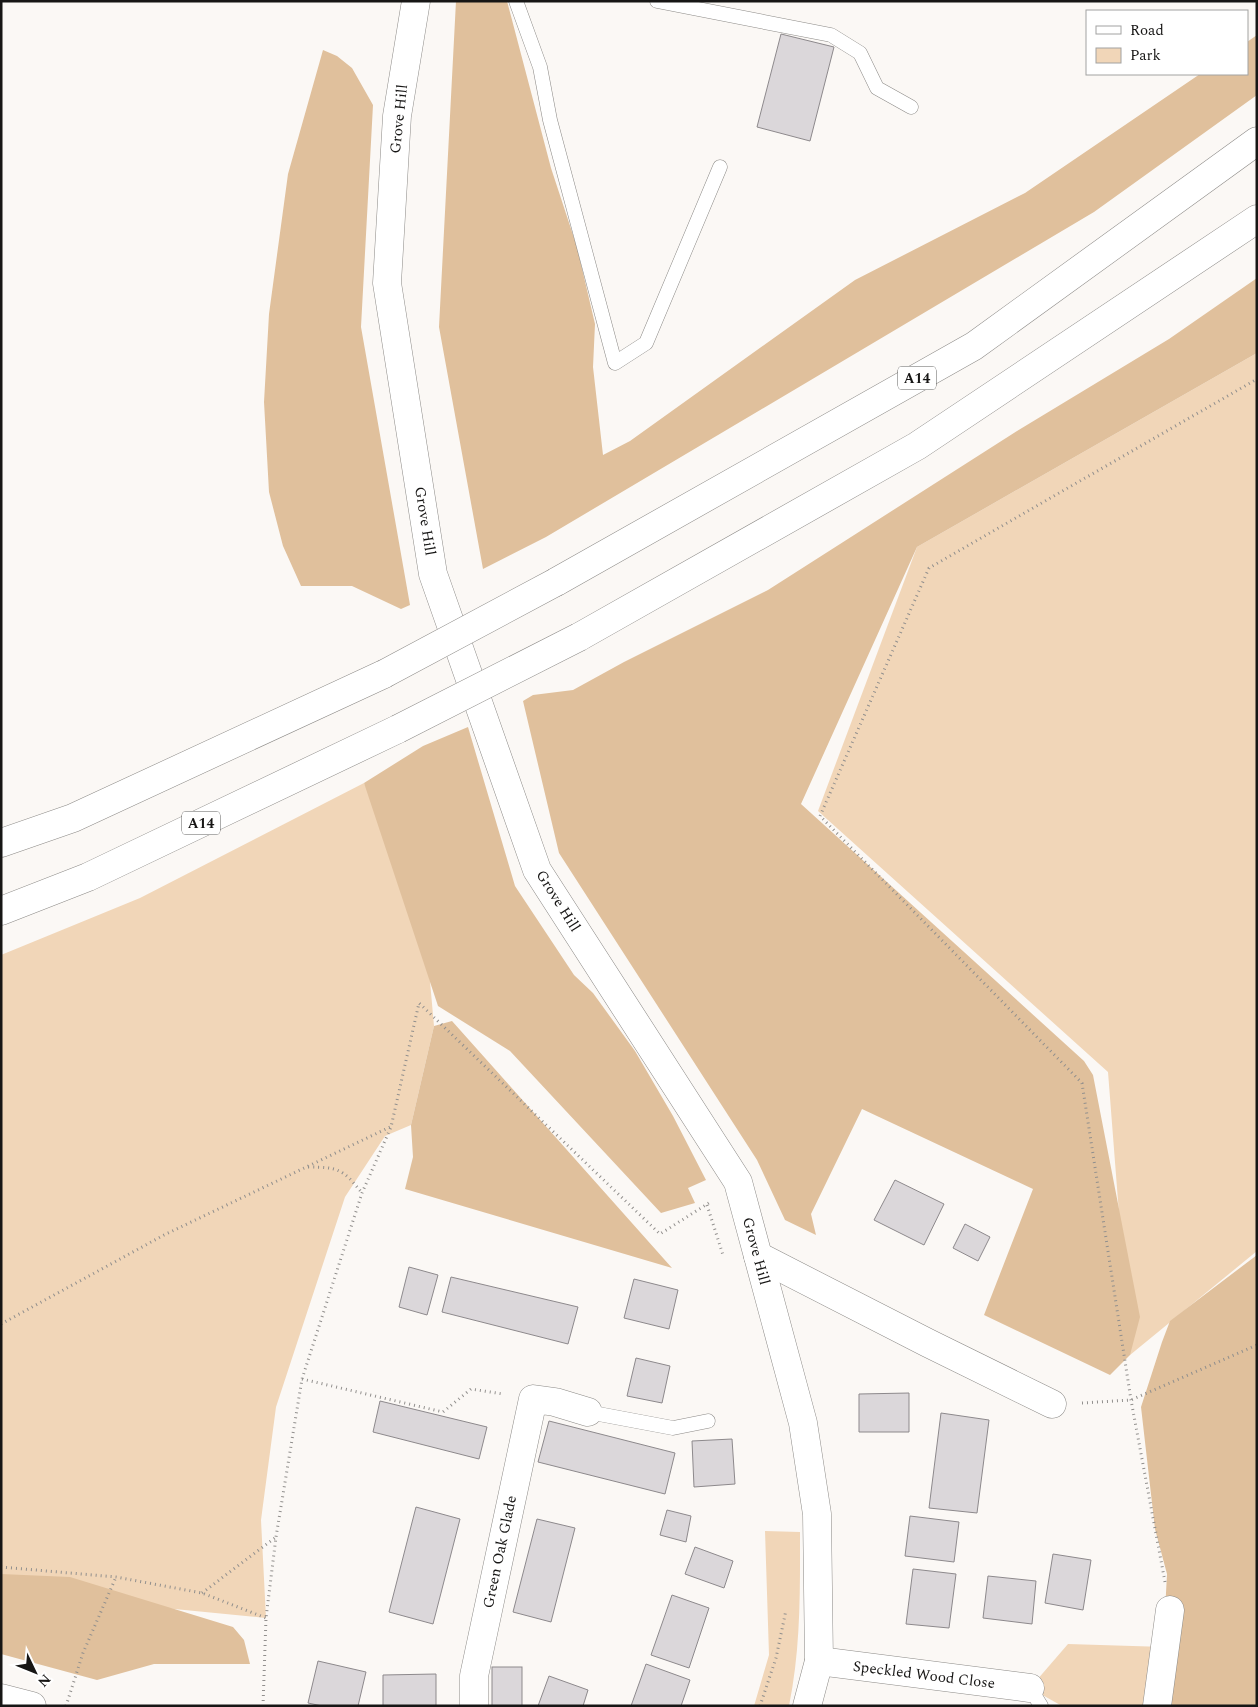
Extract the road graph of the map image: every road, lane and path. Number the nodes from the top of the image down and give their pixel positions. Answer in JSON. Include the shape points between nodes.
{"nodes":[{"id":1,"x":416,"y":1,"type":"edge"},
{"id":2,"x":516,"y":1,"type":"edge"},
{"id":3,"x":657,"y":1,"type":"edge"},
{"id":4,"x":911,"y":107,"type":"dead end"},
{"id":5,"x":1257,"y":141,"type":"edge"},
{"id":6,"x":720,"y":167,"type":"dead end"},
{"id":7,"x":1257,"y":219,"type":"edge"},
{"id":8,"x":1257,"y":379,"type":"edge"},
{"id":9,"x":1,"y":843,"type":"edge"},
{"id":10,"x":1,"y":911,"type":"edge"},
{"id":11,"x":391,"y":1127,"type":"junction"},
{"id":12,"x":306,"y":1167,"type":"junction"},
{"id":13,"x":738,"y":1182,"type":"junction"},
{"id":14,"x":362,"y":1193,"type":"junction"},
{"id":15,"x":707,"y":1205,"type":"junction"},
{"id":16,"x":758,"y":1256,"type":"junction"},
{"id":17,"x":726,"y":1262,"type":"dead end"},
{"id":18,"x":1,"y":1324,"type":"edge"},
{"id":19,"x":1257,"y":1345,"type":"edge"},
{"id":20,"x":302,"y":1379,"type":"junction"},
{"id":21,"x":533,"y":1399,"type":"junction"},
{"id":22,"x":1131,"y":1400,"type":"junction"},
{"id":23,"x":1052,"y":1404,"type":"joint"},
{"id":24,"x":588,"y":1412,"type":"joint"},
{"id":25,"x":708,"y":1421,"type":"dead end"},
{"id":26,"x":276,"y":1537,"type":"junction"},
{"id":27,"x":1,"y":1567,"type":"edge"},
{"id":28,"x":116,"y":1577,"type":"junction"},
{"id":29,"x":202,"y":1593,"type":"junction"},
{"id":30,"x":787,"y":1601,"type":"dead end"},
{"id":31,"x":1170,"y":1610,"type":"joint"},
{"id":32,"x":266,"y":1618,"type":"junction"},
{"id":33,"x":819,"y":1661,"type":"junction"},
{"id":34,"x":1035,"y":1697,"type":"edge"},
{"id":35,"x":1,"y":1698,"type":"edge"},
{"id":36,"x":32,"y":1706,"type":"edge"},
{"id":37,"x":66,"y":1706,"type":"edge"},
{"id":38,"x":263,"y":1706,"type":"edge"},
{"id":39,"x":474,"y":1706,"type":"edge"},
{"id":40,"x":760,"y":1706,"type":"edge"},
{"id":41,"x":806,"y":1706,"type":"edge"},
{"id":42,"x":1157,"y":1706,"type":"edge"}],
"edges":[{"from":1,"to":13,"type":"main road","name":"Grove Hill","via":[[397,116],[387,283],[433,574],[537,870]]},
{"from":2,"to":6,"type":"lane","via":[[540,66],[550,120],[615,363],[646,343]]},
{"from":3,"to":4,"type":"lane","via":[[831,35],[860,53],[877,88]]},
{"from":5,"to":9,"type":"main road","number":"A14","bridge":true,"via":[[974,346],[556,582],[384,674],[73,818]]},
{"from":7,"to":10,"type":"main road","number":"A14","bridge":true,"via":[[916,446],[579,637],[398,729],[88,877]]},
{"from":8,"to":22,"type":"path","via":[[929,568],[820,816],[1082,1083]]},
{"from":11,"to":12,"type":"path"},
{"from":11,"to":14,"type":"path"},
{"from":11,"to":15,"type":"path","via":[[419,1003],[660,1234]]},
{"from":12,"to":14,"type":"path","via":[[332,1167],[350,1177]]},
{"from":12,"to":18,"type":"path","via":[[164,1235]]},
{"from":13,"to":15,"type":"path"},
{"from":13,"to":16,"type":"main road","name":"Grove Hill"},
{"from":14,"to":20,"type":"path"},
{"from":15,"to":17,"type":"path"},
{"from":16,"to":23,"type":"main road"},
{"from":16,"to":33,"type":"main road","name":"Grove Hill","via":[[804,1423],[817,1514]]},
{"from":19,"to":22,"type":"path"},
{"from":20,"to":21,"type":"path","via":[[443,1412],[471,1389]]},
{"from":20,"to":26,"type":"path"},
{"from":21,"to":24,"type":"main road"},
{"from":21,"to":39,"type":"main road","name":"Green Oak Glade","via":[[474,1676]]},
{"from":22,"to":23,"type":"path"},
{"from":22,"to":31,"type":"path"},
{"from":24,"to":25,"type":"lane","via":[[673,1428]]},
{"from":26,"to":29,"type":"path"},
{"from":26,"to":32,"type":"path"},
{"from":27,"to":28,"type":"path"},
{"from":28,"to":29,"type":"path"},
{"from":28,"to":37,"type":"path","via":[[83,1653]]},
{"from":29,"to":32,"type":"path"},
{"from":30,"to":40,"type":"path","via":[[776,1658]]},
{"from":31,"to":42,"type":"main road"},
{"from":32,"to":38,"type":"path"},
{"from":33,"to":34,"type":"main road","name":"Speckled Wood Close"},
{"from":33,"to":41,"type":"main road","name":"Grove Hill"},
{"from":35,"to":36,"type":"main road"}]}
